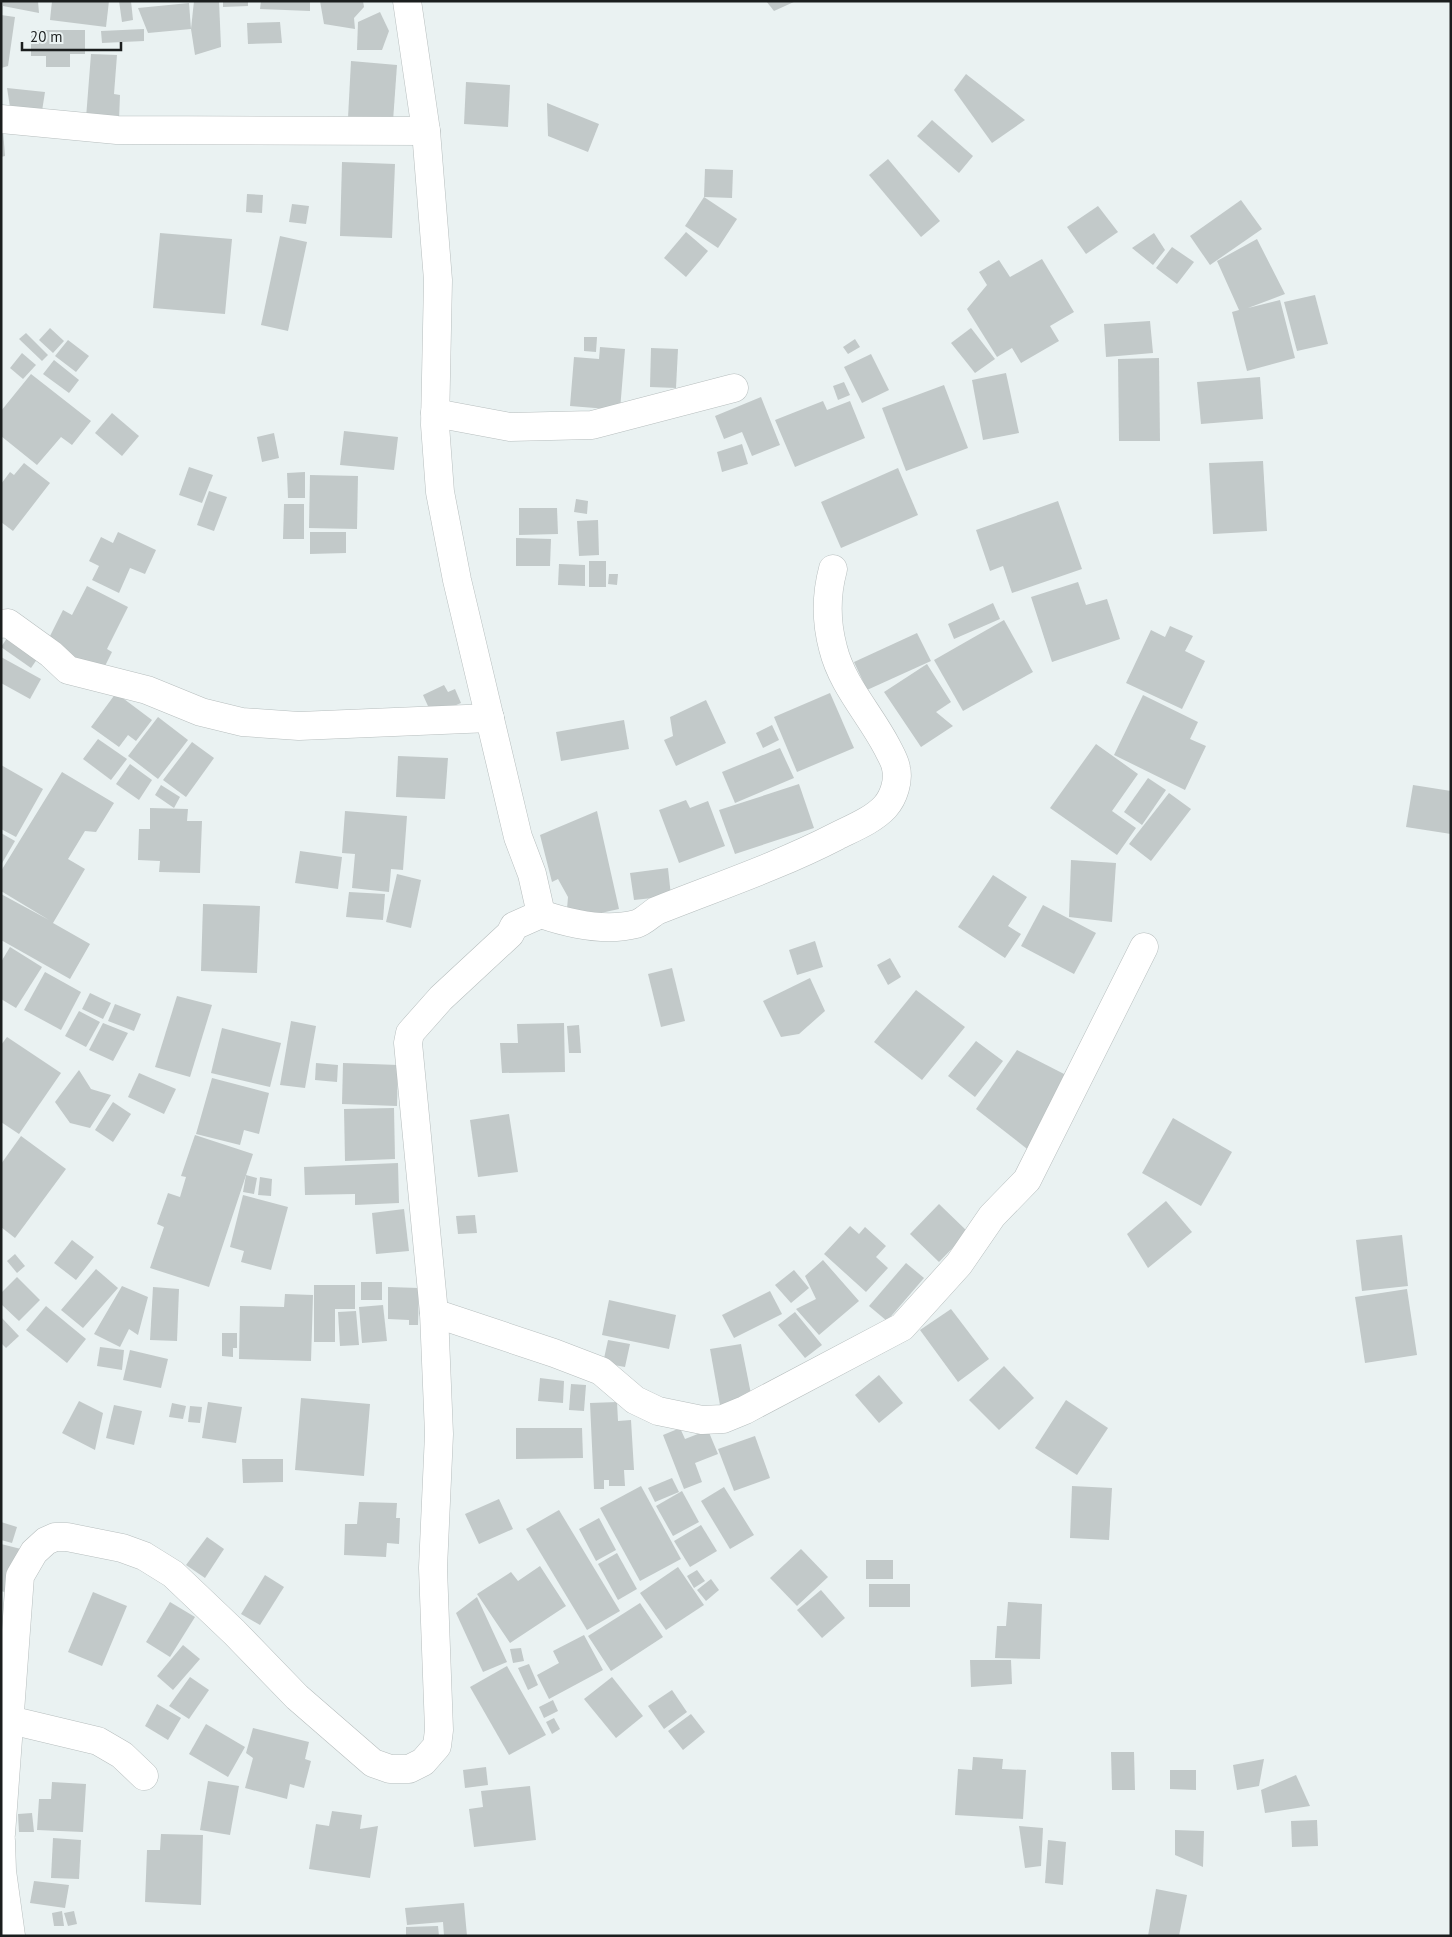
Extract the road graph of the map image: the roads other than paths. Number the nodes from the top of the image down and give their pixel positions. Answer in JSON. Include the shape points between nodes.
{"nodes":[{"id":1,"x":407,"y":1,"type":"edge"},
{"id":2,"x":1,"y":119,"type":"edge"},
{"id":3,"x":426,"y":131,"type":"junction"},
{"id":4,"x":734,"y":388,"type":"dead end"},
{"id":5,"x":435,"y":413,"type":"junction"},
{"id":6,"x":833,"y":569,"type":"dead end"},
{"id":7,"x":1,"y":624,"type":"edge"},
{"id":8,"x":490,"y":718,"type":"junction"},
{"id":9,"x":541,"y":914,"type":"junction"},
{"id":10,"x":1144,"y":947,"type":"dead end"},
{"id":11,"x":434,"y":1313,"type":"junction"},
{"id":12,"x":10,"y":1720,"type":"junction"},
{"id":13,"x":144,"y":1776,"type":"dead end"},
{"id":14,"x":1,"y":1834,"type":"edge"},
{"id":15,"x":1,"y":1841,"type":"edge"},
{"id":16,"x":11,"y":1936,"type":"edge"}],
"edges":[{"from":1,"to":3,"type":"street"},
{"from":2,"to":3,"type":"street","via":[[117,130]]},
{"from":3,"to":5,"type":"street","via":[[438,280]]},
{"from":4,"to":5,"type":"street","via":[[592,425],[510,427]]},
{"from":5,"to":8,"type":"street","via":[[440,492]]},
{"from":6,"to":9,"type":"street","via":[[827,611],[833,649],[846,681],[884,741],[896,767],[894,793],[886,806],[864,822],[802,854],[656,911],[637,923],[602,927],[564,922]]},
{"from":7,"to":8,"type":"street","via":[[8,623],[68,670],[147,690],[201,712],[242,722],[299,726]]},
{"from":8,"to":9,"type":"street","via":[[518,836],[532,874]]},
{"from":9,"to":11,"type":"street","via":[[514,926],[510,934],[441,998],[410,1033],[409,1070]]},
{"from":10,"to":11,"type":"street","via":[[1027,1180],[992,1216],[959,1264],[902,1327],[745,1410],[723,1419],[702,1420],[658,1411],[635,1400],[601,1371]]},
{"from":11,"to":12,"type":"street","via":[[439,1434],[433,1568],[439,1730],[437,1746],[424,1762],[409,1769],[390,1769],[373,1762],[297,1698],[173,1574],[144,1556],[122,1548],[66,1537],[46,1541],[34,1552],[20,1576]]},
{"from":12,"to":13,"type":"street","via":[[98,1741],[122,1755]]},
{"from":12,"to":14,"type":"street"},
{"from":15,"to":16,"type":"street"}]}
